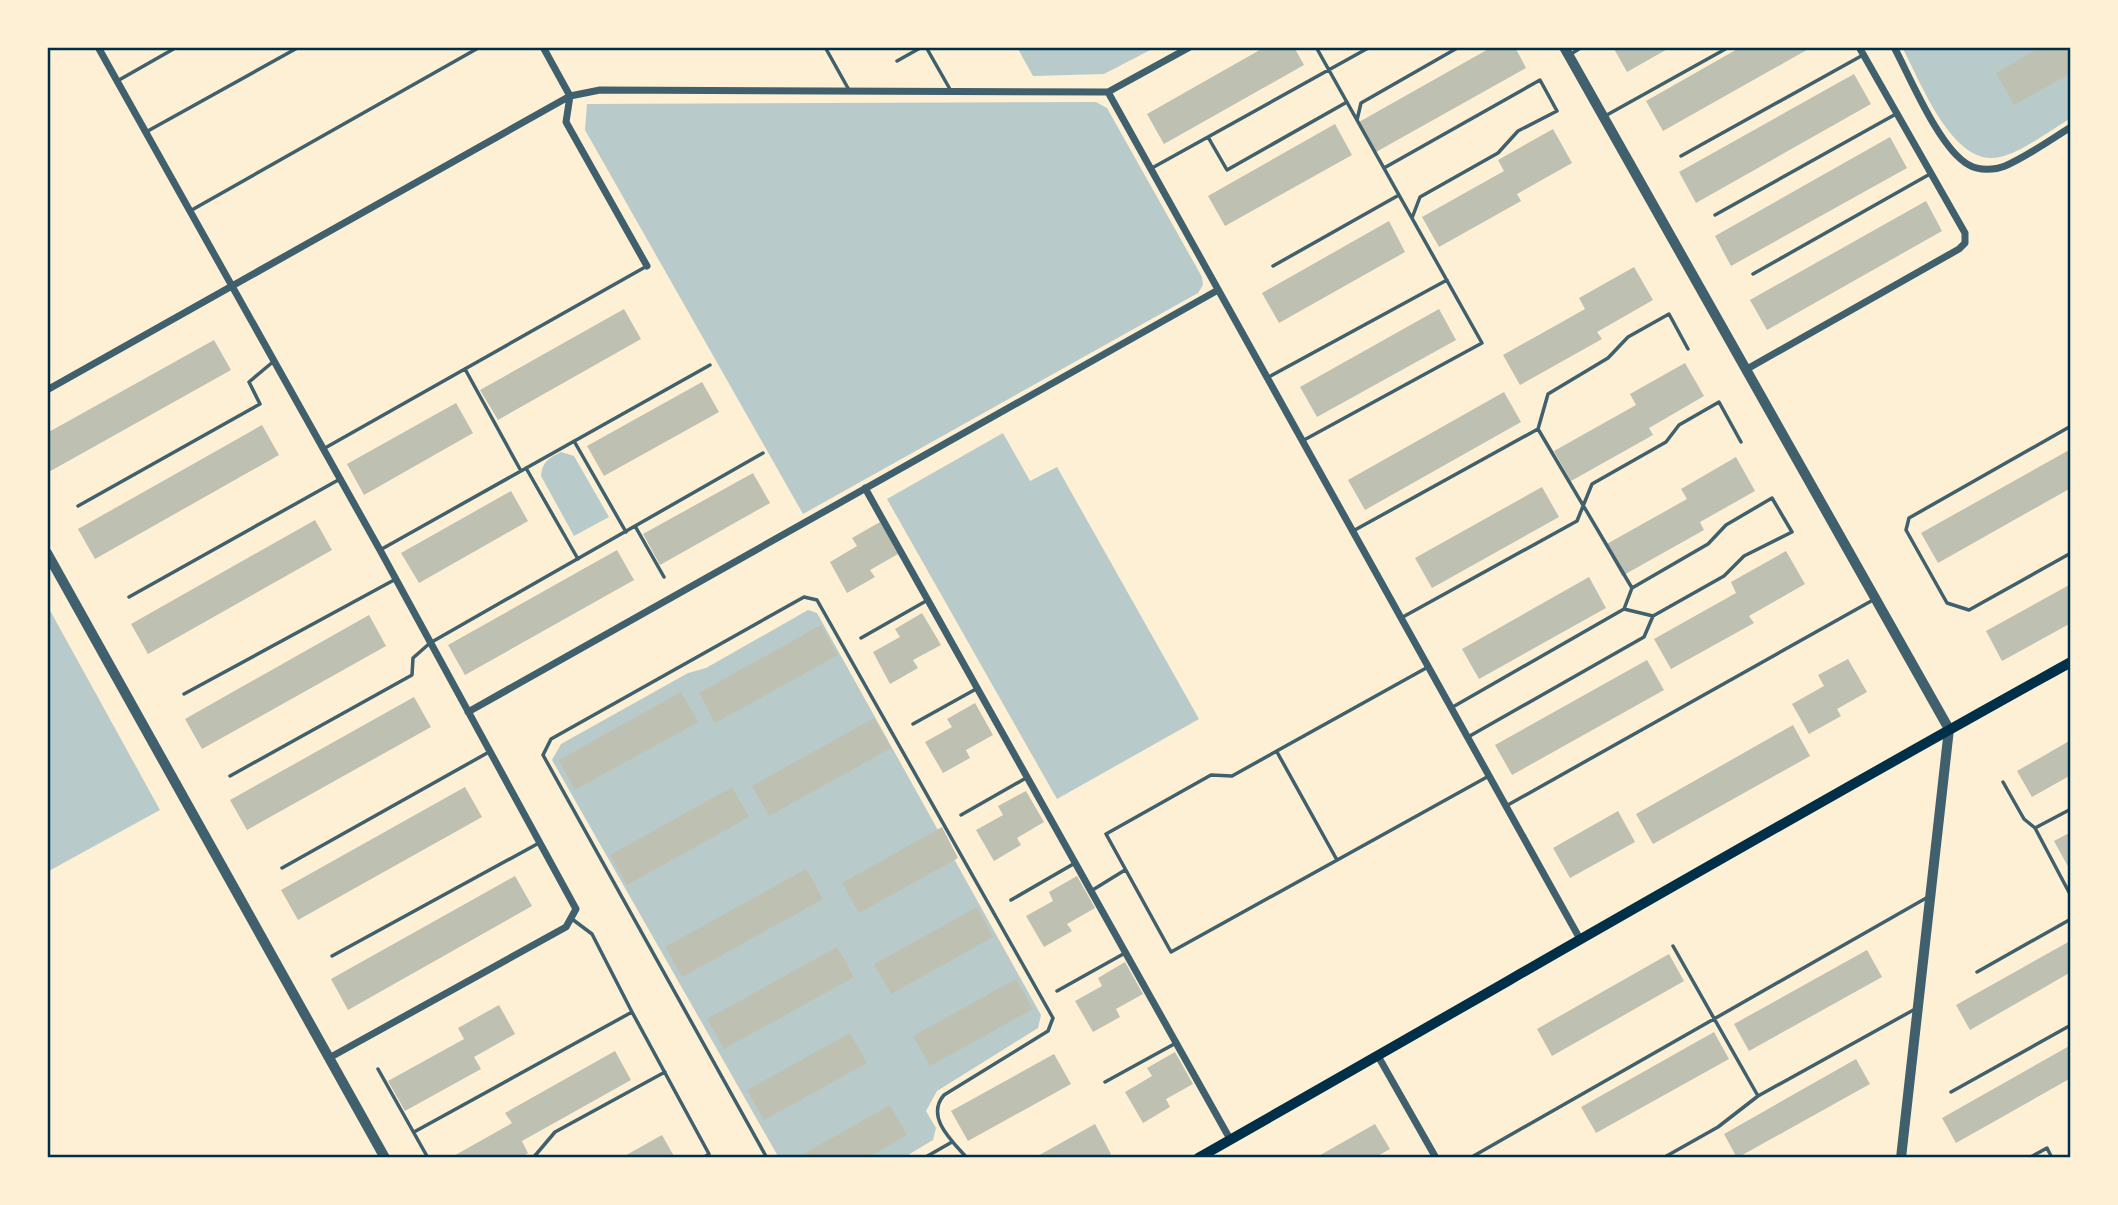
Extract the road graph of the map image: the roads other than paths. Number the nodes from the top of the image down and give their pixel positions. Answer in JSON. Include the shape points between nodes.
{"nodes":[{"id":1,"x":98,"y":47,"type":"edge"},
{"id":2,"x":177,"y":47,"type":"edge"},
{"id":3,"x":299,"y":47,"type":"edge"},
{"id":4,"x":480,"y":47,"type":"edge"},
{"id":5,"x":543,"y":47,"type":"edge"},
{"id":6,"x":825,"y":47,"type":"edge"},
{"id":7,"x":924,"y":47,"type":"edge"},
{"id":8,"x":1190,"y":47,"type":"edge"},
{"id":9,"x":1316,"y":47,"type":"edge"},
{"id":10,"x":1370,"y":47,"type":"edge"},
{"id":11,"x":1459,"y":47,"type":"edge"},
{"id":12,"x":1582,"y":47,"type":"edge"},
{"id":13,"x":1729,"y":47,"type":"edge"},
{"id":14,"x":1894,"y":47,"type":"edge"},
{"id":15,"x":1567,"y":51,"type":"edge"},
{"id":16,"x":1861,"y":51,"type":"edge"},
{"id":17,"x":897,"y":61,"type":"dead end"},
{"id":18,"x":1329,"y":70,"type":"junction"},
{"id":19,"x":117,"y":81,"type":"junction"},
{"id":20,"x":849,"y":90,"type":"junction"},
{"id":21,"x":951,"y":91,"type":"junction"},
{"id":22,"x":1108,"y":92,"type":"junction"},
{"id":23,"x":570,"y":96,"type":"junction"},
{"id":24,"x":1347,"y":102,"type":"junction"},
{"id":25,"x":1896,"y":114,"type":"junction"},
{"id":26,"x":1604,"y":117,"type":"junction"},
{"id":27,"x":1357,"y":120,"type":"junction"},
{"id":28,"x":2071,"y":127,"type":"edge"},
{"id":29,"x":146,"y":132,"type":"junction"},
{"id":30,"x":1208,"y":137,"type":"junction"},
{"id":31,"x":1681,"y":156,"type":"dead end"},
{"id":32,"x":1384,"y":167,"type":"junction"},
{"id":33,"x":1150,"y":169,"type":"junction"},
{"id":34,"x":1930,"y":174,"type":"junction"},
{"id":35,"x":1399,"y":195,"type":"junction"},
{"id":36,"x":190,"y":211,"type":"junction"},
{"id":37,"x":1716,"y":215,"type":"dead end"},
{"id":38,"x":1412,"y":218,"type":"junction"},
{"id":39,"x":647,"y":266,"type":"joint"},
{"id":40,"x":1273,"y":267,"type":"dead end"},
{"id":41,"x":1753,"y":274,"type":"dead end"},
{"id":42,"x":1447,"y":280,"type":"junction"},
{"id":43,"x":232,"y":286,"type":"junction"},
{"id":44,"x":1218,"y":290,"type":"junction"},
{"id":45,"x":1688,"y":349,"type":"dead end"},
{"id":46,"x":274,"y":361,"type":"junction"},
{"id":47,"x":710,"y":365,"type":"dead end"},
{"id":48,"x":465,"y":369,"type":"junction"},
{"id":49,"x":1747,"y":369,"type":"junction"},
{"id":50,"x":1267,"y":378,"type":"junction"},
{"id":51,"x":47,"y":390,"type":"edge"},
{"id":52,"x":2071,"y":426,"type":"edge"},
{"id":53,"x":1538,"y":429,"type":"junction"},
{"id":54,"x":575,"y":441,"type":"junction"},
{"id":55,"x":1302,"y":441,"type":"junction"},
{"id":56,"x":1741,"y":442,"type":"dead end"},
{"id":57,"x":323,"y":449,"type":"junction"},
{"id":58,"x":763,"y":453,"type":"dead end"},
{"id":59,"x":526,"y":468,"type":"junction"},
{"id":60,"x":521,"y":471,"type":"junction"},
{"id":61,"x":340,"y":479,"type":"junction"},
{"id":62,"x":865,"y":488,"type":"junction"},
{"id":63,"x":78,"y":506,"type":"dead end"},
{"id":64,"x":1582,"y":507,"type":"junction"},
{"id":65,"x":635,"y":526,"type":"junction"},
{"id":66,"x":1353,"y":531,"type":"junction"},
{"id":67,"x":626,"y":532,"type":"junction"},
{"id":68,"x":380,"y":550,"type":"junction"},
{"id":69,"x":47,"y":553,"type":"edge"},
{"id":70,"x":2071,"y":553,"type":"edge"},
{"id":71,"x":578,"y":559,"type":"junction"},
{"id":72,"x":664,"y":577,"type":"dead end"},
{"id":73,"x":396,"y":579,"type":"junction"},
{"id":74,"x":1632,"y":588,"type":"junction"},
{"id":75,"x":129,"y":597,"type":"dead end"},
{"id":76,"x":1876,"y":598,"type":"junction"},
{"id":77,"x":928,"y":601,"type":"junction"},
{"id":78,"x":1625,"y":609,"type":"junction"},
{"id":79,"x":1653,"y":616,"type":"junction"},
{"id":80,"x":1401,"y":618,"type":"junction"},
{"id":81,"x":861,"y":638,"type":"dead end"},
{"id":82,"x":430,"y":643,"type":"junction"},
{"id":83,"x":2071,"y":662,"type":"edge"},
{"id":84,"x":1429,"y":667,"type":"junction"},
{"id":85,"x":977,"y":688,"type":"junction"},
{"id":86,"x":184,"y":694,"type":"dead end"},
{"id":87,"x":1451,"y":708,"type":"junction"},
{"id":88,"x":468,"y":712,"type":"junction"},
{"id":89,"x":913,"y":724,"type":"dead end"},
{"id":90,"x":1949,"y":729,"type":"junction"},
{"id":91,"x":1468,"y":737,"type":"junction"},
{"id":92,"x":489,"y":752,"type":"junction"},
{"id":93,"x":1277,"y":752,"type":"junction"},
{"id":94,"x":230,"y":776,"type":"dead end"},
{"id":95,"x":1489,"y":776,"type":"junction"},
{"id":96,"x":1027,"y":777,"type":"junction"},
{"id":97,"x":2003,"y":782,"type":"dead end"},
{"id":98,"x":1506,"y":806,"type":"junction"},
{"id":99,"x":2071,"y":809,"type":"edge"},
{"id":100,"x":961,"y":815,"type":"dead end"},
{"id":101,"x":2035,"y":828,"type":"junction"},
{"id":102,"x":540,"y":842,"type":"junction"},
{"id":103,"x":1337,"y":860,"type":"junction"},
{"id":104,"x":1075,"y":863,"type":"junction"},
{"id":105,"x":282,"y":867,"type":"dead end"},
{"id":106,"x":1126,"y":869,"type":"junction"},
{"id":107,"x":1091,"y":891,"type":"junction"},
{"id":108,"x":1931,"y":895,"type":"junction"},
{"id":109,"x":2071,"y":896,"type":"edge"},
{"id":110,"x":1012,"y":900,"type":"dead end"},
{"id":111,"x":572,"y":919,"type":"junction"},
{"id":112,"x":2071,"y":919,"type":"edge"},
{"id":113,"x":1580,"y":939,"type":"junction"},
{"id":114,"x":1673,"y":946,"type":"dead end"},
{"id":115,"x":1126,"y":953,"type":"junction"},
{"id":116,"x":332,"y":956,"type":"dead end"},
{"id":117,"x":1976,"y":972,"type":"dead end"},
{"id":118,"x":1057,"y":991,"type":"dead end"},
{"id":119,"x":1918,"y":1007,"type":"junction"},
{"id":120,"x":632,"y":1012,"type":"junction"},
{"id":121,"x":1714,"y":1019,"type":"junction"},
{"id":122,"x":2071,"y":1025,"type":"edge"},
{"id":123,"x":1177,"y":1043,"type":"junction"},
{"id":124,"x":1378,"y":1056,"type":"junction"},
{"id":125,"x":329,"y":1058,"type":"junction"},
{"id":126,"x":378,"y":1069,"type":"dead end"},
{"id":127,"x":664,"y":1072,"type":"junction"},
{"id":128,"x":1105,"y":1082,"type":"dead end"},
{"id":129,"x":1951,"y":1092,"type":"dead end"},
{"id":130,"x":1758,"y":1096,"type":"junction"},
{"id":131,"x":414,"y":1132,"type":"junction"},
{"id":132,"x":1230,"y":1139,"type":"junction"},
{"id":133,"x":952,"y":1142,"type":"junction"},
{"id":134,"x":385,"y":1158,"type":"edge"},
{"id":135,"x":428,"y":1158,"type":"edge"},
{"id":136,"x":533,"y":1158,"type":"edge"},
{"id":137,"x":703,"y":1158,"type":"edge"},
{"id":138,"x":768,"y":1158,"type":"edge"},
{"id":139,"x":924,"y":1158,"type":"edge"},
{"id":140,"x":967,"y":1158,"type":"edge"},
{"id":141,"x":1198,"y":1158,"type":"edge"},
{"id":142,"x":1436,"y":1158,"type":"edge"},
{"id":143,"x":1470,"y":1158,"type":"edge"},
{"id":144,"x":1663,"y":1158,"type":"edge"},
{"id":145,"x":1901,"y":1158,"type":"edge"},
{"id":146,"x":2029,"y":1158,"type":"edge"},
{"id":147,"x":2052,"y":1158,"type":"edge"}],
"edges":[{"from":1,"to":19,"type":"street"},
{"from":2,"to":19,"type":"lane"},
{"from":3,"to":29,"type":"lane"},
{"from":4,"to":36,"type":"lane"},
{"from":5,"to":23,"type":"street"},
{"from":6,"to":20,"type":"lane"},
{"from":7,"to":17,"type":"lane"},
{"from":7,"to":21,"type":"lane"},
{"from":8,"to":22,"type":"street"},
{"from":9,"to":18,"type":"lane"},
{"from":10,"to":18,"type":"lane"},
{"from":11,"to":27,"type":"lane","via":[[1361,103]]},
{"from":12,"to":15,"type":"lane"},
{"from":13,"to":26,"type":"lane"},
{"from":14,"to":28,"type":"street","via":[[1944,141],[1970,166],[1987,170],[2004,166]]},
{"from":15,"to":26,"type":"street"},
{"from":16,"to":25,"type":"street"},
{"from":16,"to":31,"type":"lane"},
{"from":18,"to":24,"type":"lane"},
{"from":18,"to":30,"type":"lane"},
{"from":19,"to":29,"type":"street"},
{"from":20,"to":21,"type":"street"},
{"from":20,"to":23,"type":"street","via":[[600,90]]},
{"from":21,"to":22,"type":"street"},
{"from":22,"to":33,"type":"street"},
{"from":23,"to":39,"type":"street","via":[[566,122]]},
{"from":23,"to":43,"type":"street"},
{"from":24,"to":27,"type":"lane"},
{"from":24,"to":30,"type":"lane","via":[[1227,170]]},
{"from":25,"to":34,"type":"street"},
{"from":25,"to":37,"type":"lane"},
{"from":26,"to":49,"type":"street"},
{"from":27,"to":32,"type":"lane"},
{"from":29,"to":36,"type":"street"},
{"from":30,"to":33,"type":"lane"},
{"from":32,"to":35,"type":"lane"},
{"from":32,"to":38,"type":"lane","via":[[1540,80],[1557,111],[1518,131],[1498,153],[1420,197]]},
{"from":33,"to":44,"type":"street"},
{"from":34,"to":41,"type":"lane"},
{"from":34,"to":49,"type":"street","via":[[1965,233],[1965,243]]},
{"from":35,"to":38,"type":"lane"},
{"from":35,"to":40,"type":"lane"},
{"from":36,"to":43,"type":"street"},
{"from":38,"to":42,"type":"lane"},
{"from":39,"to":48,"type":"lane"},
{"from":42,"to":50,"type":"lane"},
{"from":42,"to":55,"type":"lane","via":[[1482,343]]},
{"from":43,"to":46,"type":"street"},
{"from":43,"to":51,"type":"street"},
{"from":44,"to":50,"type":"street"},
{"from":44,"to":62,"type":"street"},
{"from":45,"to":53,"type":"lane","via":[[1669,314],[1548,394]]},
{"from":46,"to":57,"type":"street"},
{"from":46,"to":63,"type":"lane","via":[[249,382],[260,404]]},
{"from":47,"to":54,"type":"lane"},
{"from":48,"to":57,"type":"lane"},
{"from":48,"to":60,"type":"lane"},
{"from":49,"to":76,"type":"street"},
{"from":50,"to":55,"type":"street"},
{"from":52,"to":70,"type":"lane","via":[[1909,517],[1906,530],[1947,603],[1969,610]]},
{"from":53,"to":64,"type":"lane"},
{"from":53,"to":66,"type":"lane"},
{"from":54,"to":59,"type":"lane"},
{"from":54,"to":67,"type":"lane"},
{"from":55,"to":66,"type":"street"},
{"from":56,"to":64,"type":"lane","via":[[1719,402],[1679,425],[1666,442],[1592,484]]},
{"from":57,"to":61,"type":"street"},
{"from":58,"to":65,"type":"lane"},
{"from":59,"to":60,"type":"lane"},
{"from":59,"to":71,"type":"lane"},
{"from":60,"to":68,"type":"lane"},
{"from":61,"to":68,"type":"street"},
{"from":61,"to":75,"type":"lane"},
{"from":62,"to":77,"type":"street"},
{"from":62,"to":88,"type":"street"},
{"from":64,"to":74,"type":"lane"},
{"from":64,"to":80,"type":"lane","via":[[1577,521]]},
{"from":65,"to":67,"type":"lane"},
{"from":65,"to":72,"type":"lane"},
{"from":66,"to":80,"type":"street"},
{"from":67,"to":71,"type":"lane"},
{"from":68,"to":73,"type":"street"},
{"from":69,"to":125,"type":"street"},
{"from":71,"to":82,"type":"lane"},
{"from":73,"to":82,"type":"street"},
{"from":73,"to":86,"type":"lane"},
{"from":74,"to":78,"type":"lane"},
{"from":74,"to":79,"type":"lane","via":[[1708,544],[1726,525],[1772,498],[1792,532],[1744,556],[1724,576]]},
{"from":76,"to":90,"type":"street"},
{"from":76,"to":98,"type":"lane"},
{"from":77,"to":81,"type":"lane"},
{"from":77,"to":85,"type":"street"},
{"from":78,"to":79,"type":"lane"},
{"from":78,"to":87,"type":"lane"},
{"from":79,"to":91,"type":"lane","via":[[1644,637]]},
{"from":80,"to":84,"type":"street"},
{"from":82,"to":88,"type":"street"},
{"from":82,"to":94,"type":"lane","via":[[413,658],[412,675]]},
{"from":83,"to":90,"type":"main road"},
{"from":84,"to":87,"type":"street"},
{"from":84,"to":93,"type":"lane"},
{"from":85,"to":89,"type":"lane"},
{"from":85,"to":96,"type":"street"},
{"from":87,"to":91,"type":"street"},
{"from":88,"to":92,"type":"street"},
{"from":90,"to":108,"type":"street"},
{"from":90,"to":113,"type":"main road"},
{"from":91,"to":95,"type":"street"},
{"from":92,"to":102,"type":"street"},
{"from":92,"to":105,"type":"lane"},
{"from":93,"to":103,"type":"lane"},
{"from":93,"to":106,"type":"lane","via":[[1232,776],[1211,775],[1106,834]]},
{"from":95,"to":98,"type":"street"},
{"from":95,"to":103,"type":"lane"},
{"from":96,"to":100,"type":"lane"},
{"from":96,"to":104,"type":"street"},
{"from":97,"to":101,"type":"lane","via":[[2024,819]]},
{"from":98,"to":113,"type":"street"},
{"from":99,"to":101,"type":"lane"},
{"from":101,"to":109,"type":"lane"},
{"from":102,"to":111,"type":"street","via":[[576,909]]},
{"from":102,"to":116,"type":"lane"},
{"from":103,"to":106,"type":"lane","via":[[1171,951]]},
{"from":104,"to":107,"type":"street"},
{"from":104,"to":110,"type":"lane"},
{"from":106,"to":107,"type":"lane"},
{"from":107,"to":115,"type":"street"},
{"from":108,"to":119,"type":"street"},
{"from":108,"to":121,"type":"lane"},
{"from":111,"to":120,"type":"lane","via":[[592,933]]},
{"from":111,"to":125,"type":"street","via":[[566,927]]},
{"from":112,"to":117,"type":"lane"},
{"from":113,"to":124,"type":"main road"},
{"from":114,"to":121,"type":"lane"},
{"from":115,"to":118,"type":"lane"},
{"from":115,"to":123,"type":"street"},
{"from":119,"to":130,"type":"lane"},
{"from":119,"to":145,"type":"street"},
{"from":120,"to":127,"type":"lane"},
{"from":120,"to":131,"type":"lane"},
{"from":121,"to":130,"type":"lane"},
{"from":121,"to":143,"type":"lane"},
{"from":122,"to":129,"type":"lane"},
{"from":123,"to":128,"type":"lane"},
{"from":123,"to":132,"type":"street"},
{"from":124,"to":132,"type":"main road"},
{"from":124,"to":142,"type":"street"},
{"from":125,"to":134,"type":"street"},
{"from":126,"to":131,"type":"lane"},
{"from":127,"to":136,"type":"lane","via":[[555,1132]]},
{"from":127,"to":137,"type":"lane","via":[[709,1154]]},
{"from":130,"to":144,"type":"lane","via":[[1718,1127]]},
{"from":131,"to":135,"type":"lane"},
{"from":132,"to":141,"type":"main road"},
{"from":133,"to":138,"type":"lane","via":[[936,1115],[937,1103],[1048,1031],[1053,1018],[817,600],[804,597],[551,739],[543,755]]},
{"from":133,"to":139,"type":"lane"},
{"from":133,"to":140,"type":"lane"},
{"from":146,"to":147,"type":"lane","via":[[2047,1148]]}]}
